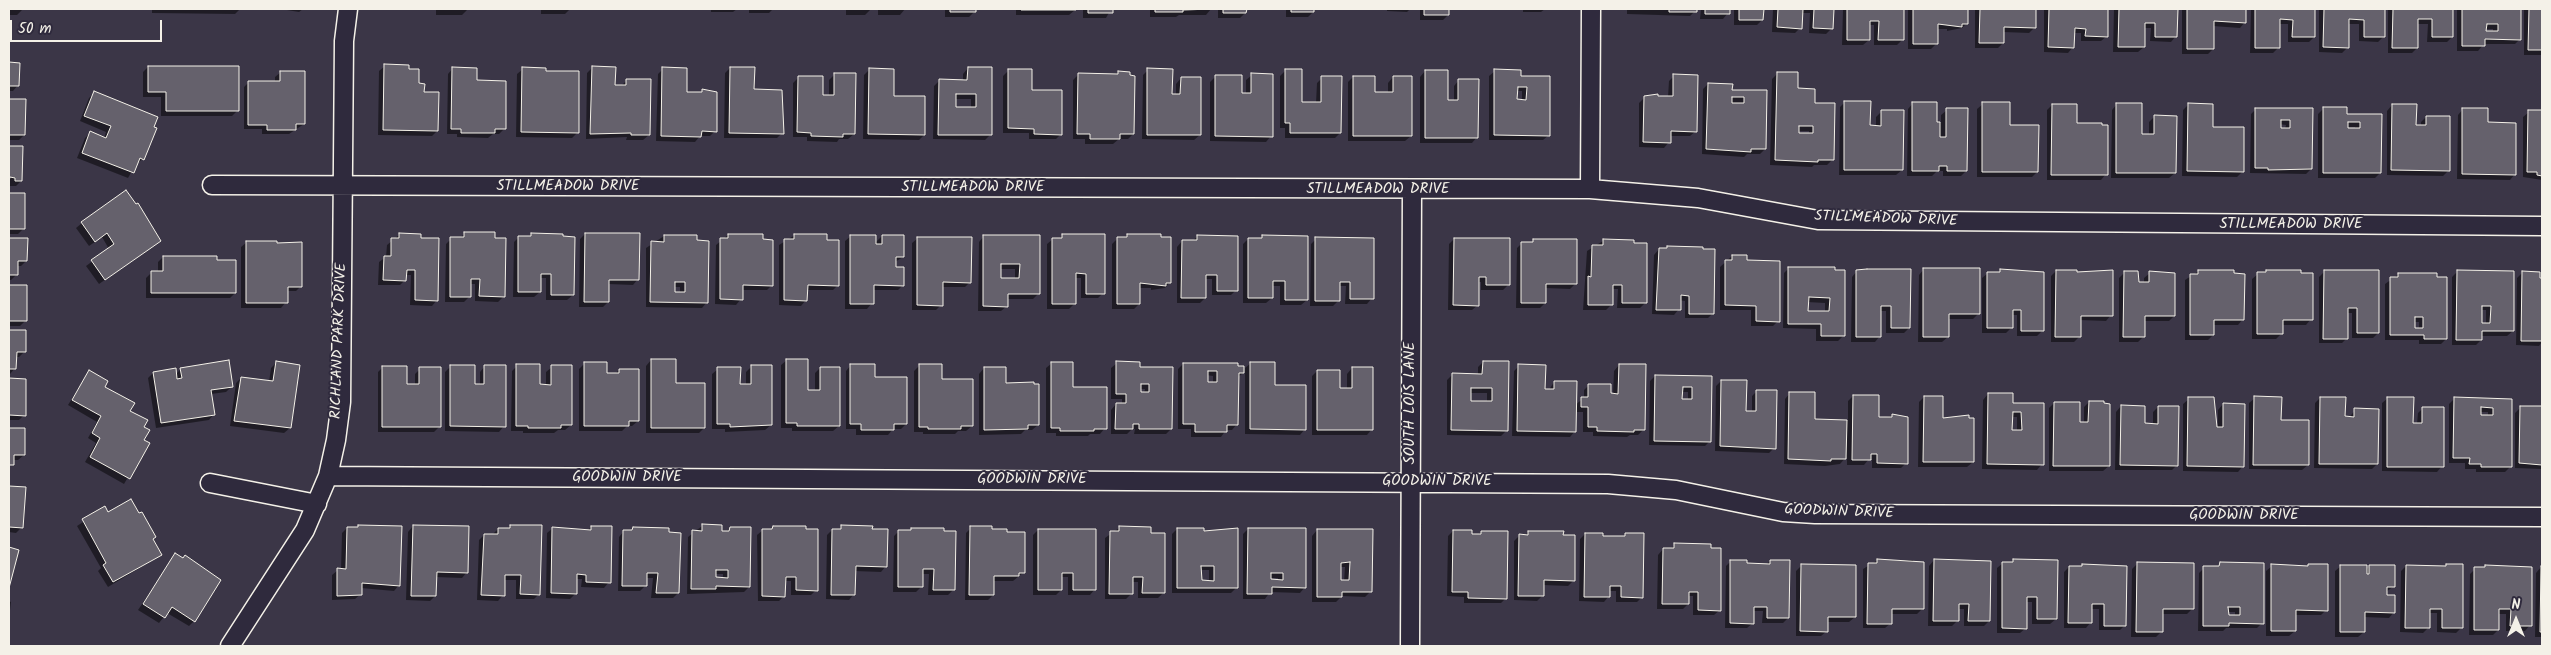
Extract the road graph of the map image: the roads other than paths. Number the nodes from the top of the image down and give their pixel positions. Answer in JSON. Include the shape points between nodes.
{"nodes":[{"id":1,"x":348,"y":9,"type":"edge"},
{"id":2,"x":1591,"y":9,"type":"edge"},
{"id":3,"x":212,"y":185,"type":"dead end"},
{"id":4,"x":344,"y":186,"type":"junction"},
{"id":5,"x":1590,"y":189,"type":"junction"},
{"id":6,"x":1412,"y":190,"type":"junction"},
{"id":7,"x":2542,"y":226,"type":"edge"},
{"id":8,"x":328,"y":476,"type":"junction"},
{"id":9,"x":1411,"y":482,"type":"junction"},
{"id":10,"x":210,"y":483,"type":"dead end"},
{"id":11,"x":317,"y":504,"type":"junction"},
{"id":12,"x":2542,"y":518,"type":"edge"},
{"id":13,"x":230,"y":646,"type":"edge"},
{"id":14,"x":1410,"y":646,"type":"edge"}],
"edges":[{"from":1,"to":4,"type":"street","name":"RICHLAND PARK DRIVE","via":[[344,41]]},
{"from":2,"to":5,"type":"street"},
{"from":3,"to":4,"type":"street","name":"STILLMEADOW DRIVE"},
{"from":4,"to":6,"type":"street","name":"STILLMEADOW DRIVE"},
{"from":4,"to":8,"type":"street","name":"RICHLAND PARK DRIVE","via":[[341,402]]},
{"from":5,"to":6,"type":"street","name":"STILLMEADOW DRIVE"},
{"from":5,"to":7,"type":"street","name":"STILLMEADOW DRIVE","via":[[1698,198],[1827,220]]},
{"from":6,"to":9,"type":"street","name":"SOUTH LOIS LANE"},
{"from":8,"to":9,"type":"street","name":"GOODWIN DRIVE"},
{"from":8,"to":11,"type":"street","name":"RICHLAND PARK DRIVE"},
{"from":9,"to":12,"type":"street","name":"GOODWIN DRIVE","via":[[1608,484],[1676,490],[1783,512],[1815,514]]},
{"from":9,"to":14,"type":"street","name":"SOUTH LOIS LANE"},
{"from":10,"to":11,"type":"street"},
{"from":11,"to":13,"type":"street","name":"RICHLAND PARK DRIVE","via":[[305,530]]}]}
